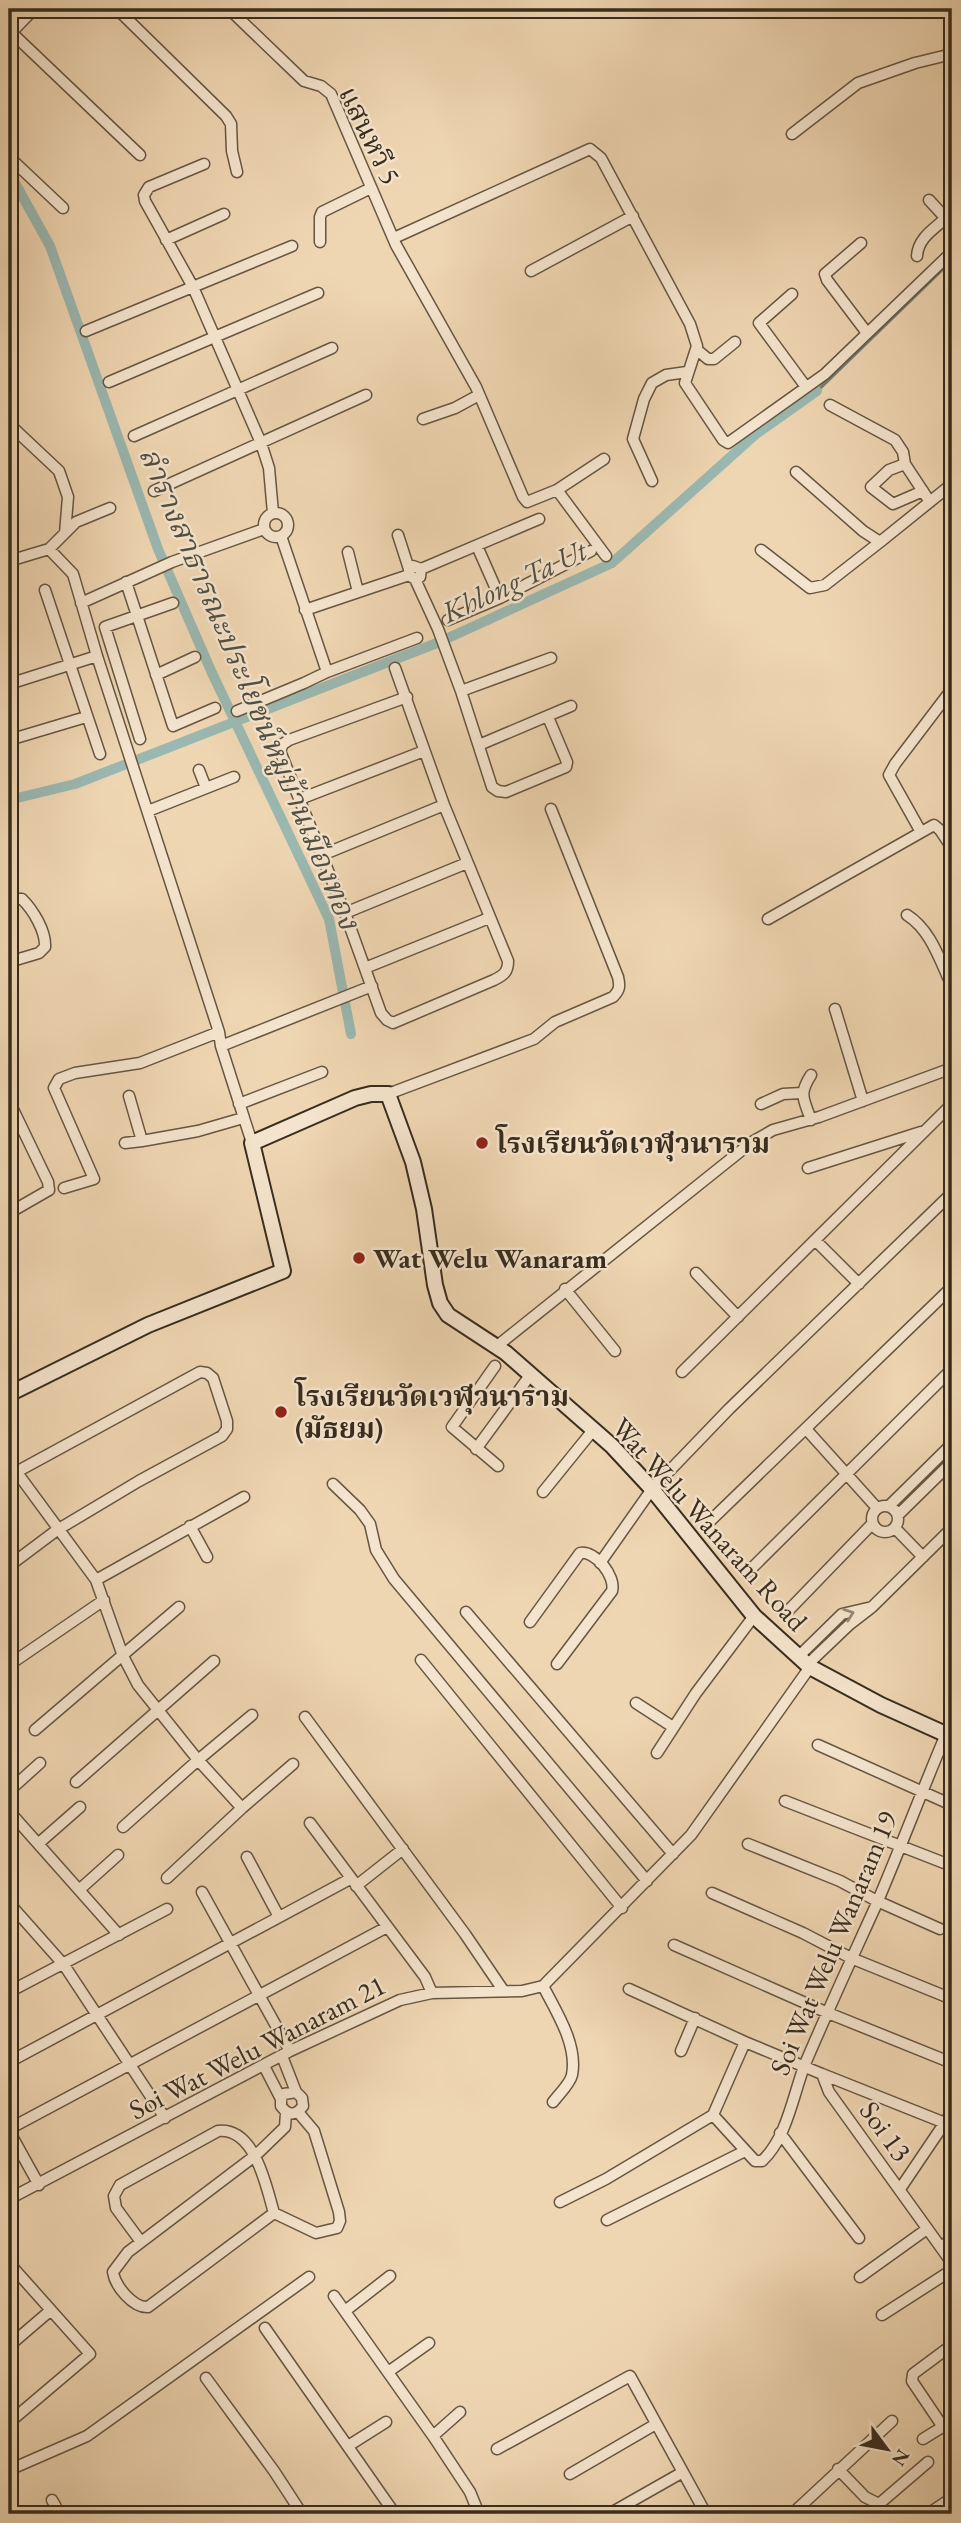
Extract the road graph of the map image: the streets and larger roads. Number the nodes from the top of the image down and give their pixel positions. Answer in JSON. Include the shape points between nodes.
{"nodes":[{"id":1,"x":34,"y":9,"type":"edge"},
{"id":2,"x":117,"y":9,"type":"edge"},
{"id":3,"x":229,"y":9,"type":"edge"},
{"id":4,"x":10,"y":33,"type":"edge"},
{"id":5,"x":952,"y":54,"type":"edge"},
{"id":6,"x":792,"y":134,"type":"dead end"},
{"id":7,"x":140,"y":155,"type":"dead end"},
{"id":8,"x":9,"y":157,"type":"edge"},
{"id":9,"x":204,"y":164,"type":"dead end"},
{"id":10,"x":237,"y":173,"type":"dead end"},
{"id":11,"x":371,"y":188,"type":"junction"},
{"id":12,"x":929,"y":200,"type":"dead end"},
{"id":13,"x":63,"y":208,"type":"dead end"},
{"id":14,"x":224,"y":214,"type":"dead end"},
{"id":15,"x":632,"y":216,"type":"junction"},
{"id":16,"x":949,"y":222,"type":"edge"},
{"id":17,"x":394,"y":238,"type":"junction"},
{"id":18,"x":166,"y":240,"type":"junction"},
{"id":19,"x":320,"y":242,"type":"dead end"},
{"id":20,"x":861,"y":243,"type":"dead end"},
{"id":21,"x":292,"y":246,"type":"dead end"},
{"id":22,"x":952,"y":252,"type":"edge"},
{"id":23,"x":917,"y":256,"type":"dead end"},
{"id":24,"x":531,"y":271,"type":"dead end"},
{"id":25,"x":192,"y":287,"type":"junction"},
{"id":26,"x":318,"y":293,"type":"dead end"},
{"id":27,"x":792,"y":293,"type":"dead end"},
{"id":28,"x":86,"y":331,"type":"dead end"},
{"id":29,"x":867,"y":333,"type":"junction"},
{"id":30,"x":214,"y":338,"type":"junction"},
{"id":31,"x":735,"y":342,"type":"dead end"},
{"id":32,"x":332,"y":348,"type":"dead end"},
{"id":33,"x":696,"y":349,"type":"junction"},
{"id":34,"x":687,"y":372,"type":"junction"},
{"id":35,"x":109,"y":382,"type":"dead end"},
{"id":36,"x":806,"y":387,"type":"junction"},
{"id":37,"x":237,"y":390,"type":"junction"},
{"id":38,"x":366,"y":395,"type":"dead end"},
{"id":39,"x":479,"y":395,"type":"junction"},
{"id":40,"x":830,"y":404,"type":"dead end"},
{"id":41,"x":423,"y":419,"type":"dead end"},
{"id":42,"x":9,"y":424,"type":"edge"},
{"id":43,"x":134,"y":436,"type":"dead end"},
{"id":44,"x":261,"y":443,"type":"junction"},
{"id":45,"x":604,"y":458,"type":"dead end"},
{"id":46,"x":905,"y":464,"type":"junction"},
{"id":47,"x":796,"y":471,"type":"dead end"},
{"id":48,"x":652,"y":481,"type":"dead end"},
{"id":49,"x":952,"y":484,"type":"edge"},
{"id":50,"x":556,"y":490,"type":"junction"},
{"id":51,"x":154,"y":491,"type":"dead end"},
{"id":52,"x":923,"y":491,"type":"junction"},
{"id":53,"x":930,"y":502,"type":"junction"},
{"id":54,"x":110,"y":508,"type":"dead end"},
{"id":55,"x":273,"y":513,"type":"junction"},
{"id":56,"x":540,"y":519,"type":"dead end"},
{"id":57,"x":264,"y":529,"type":"junction"},
{"id":58,"x":65,"y":533,"type":"junction"},
{"id":59,"x":398,"y":535,"type":"dead end"},
{"id":60,"x":281,"y":536,"type":"junction"},
{"id":61,"x":880,"y":542,"type":"junction"},
{"id":62,"x":477,"y":546,"type":"junction"},
{"id":63,"x":49,"y":549,"type":"junction"},
{"id":64,"x":761,"y":550,"type":"dead end"},
{"id":65,"x":591,"y":551,"type":"dead end"},
{"id":66,"x":348,"y":552,"type":"dead end"},
{"id":67,"x":606,"y":556,"type":"dead end"},
{"id":68,"x":9,"y":561,"type":"edge"},
{"id":69,"x":411,"y":574,"type":"junction"},
{"id":70,"x":126,"y":582,"type":"junction"},
{"id":71,"x":45,"y":590,"type":"dead end"},
{"id":72,"x":358,"y":592,"type":"junction"},
{"id":73,"x":500,"y":598,"type":"junction"},
{"id":74,"x":81,"y":603,"type":"junction"},
{"id":75,"x":173,"y":603,"type":"dead end"},
{"id":76,"x":305,"y":610,"type":"junction"},
{"id":77,"x":137,"y":615,"type":"junction"},
{"id":78,"x":448,"y":620,"type":"dead end"},
{"id":79,"x":417,"y":638,"type":"dead end"},
{"id":80,"x":97,"y":656,"type":"junction"},
{"id":81,"x":195,"y":657,"type":"dead end"},
{"id":82,"x":551,"y":658,"type":"dead end"},
{"id":83,"x":69,"y":666,"type":"junction"},
{"id":84,"x":395,"y":668,"type":"dead end"},
{"id":85,"x":327,"y":672,"type":"junction"},
{"id":86,"x":156,"y":675,"type":"junction"},
{"id":87,"x":9,"y":684,"type":"edge"},
{"id":88,"x":952,"y":689,"type":"edge"},
{"id":89,"x":461,"y":691,"type":"junction"},
{"id":90,"x":407,"y":698,"type":"junction"},
{"id":91,"x":571,"y":706,"type":"dead end"},
{"id":92,"x":215,"y":708,"type":"dead end"},
{"id":93,"x":237,"y":710,"type":"dead end"},
{"id":94,"x":548,"y":716,"type":"junction"},
{"id":95,"x":86,"y":717,"type":"junction"},
{"id":96,"x":140,"y":739,"type":"dead end"},
{"id":97,"x":9,"y":740,"type":"edge"},
{"id":98,"x":479,"y":745,"type":"junction"},
{"id":99,"x":424,"y":751,"type":"junction"},
{"id":100,"x":100,"y":754,"type":"dead end"},
{"id":101,"x":199,"y":770,"type":"dead end"},
{"id":102,"x":234,"y":777,"type":"dead end"},
{"id":103,"x":206,"y":788,"type":"junction"},
{"id":104,"x":300,"y":799,"type":"junction"},
{"id":105,"x":444,"y":806,"type":"junction"},
{"id":106,"x":551,"y":809,"type":"dead end"},
{"id":107,"x":148,"y":811,"type":"junction"},
{"id":108,"x":920,"y":832,"type":"junction"},
{"id":109,"x":952,"y":848,"type":"edge"},
{"id":110,"x":322,"y":855,"type":"junction"},
{"id":111,"x":467,"y":863,"type":"junction"},
{"id":112,"x":9,"y":900,"type":"edge"},
{"id":113,"x":345,"y":913,"type":"junction"},
{"id":114,"x":908,"y":915,"type":"dead end"},
{"id":115,"x":489,"y":918,"type":"junction"},
{"id":116,"x":768,"y":919,"type":"dead end"},
{"id":117,"x":9,"y":962,"type":"edge"},
{"id":118,"x":365,"y":968,"type":"junction"},
{"id":119,"x":372,"y":986,"type":"junction"},
{"id":120,"x":952,"y":986,"type":"edge"},
{"id":121,"x":835,"y":1009,"type":"dead end"},
{"id":122,"x":219,"y":1032,"type":"junction"},
{"id":123,"x":221,"y":1046,"type":"junction"},
{"id":124,"x":952,"y":1068,"type":"edge"},
{"id":125,"x":322,"y":1072,"type":"dead end"},
{"id":126,"x":811,"y":1075,"type":"dead end"},
{"id":127,"x":802,"y":1093,"type":"junction"},
{"id":128,"x":388,"y":1094,"type":"junction"},
{"id":129,"x":129,"y":1096,"type":"dead end"},
{"id":130,"x":9,"y":1101,"type":"edge"},
{"id":131,"x":863,"y":1101,"type":"junction"},
{"id":132,"x":239,"y":1104,"type":"junction"},
{"id":133,"x":761,"y":1104,"type":"dead end"},
{"id":134,"x":952,"y":1104,"type":"edge"},
{"id":135,"x":243,"y":1118,"type":"junction"},
{"id":136,"x":811,"y":1120,"type":"junction"},
{"id":137,"x":925,"y":1131,"type":"junction"},
{"id":138,"x":142,"y":1142,"type":"junction"},
{"id":139,"x":125,"y":1143,"type":"dead end"},
{"id":140,"x":252,"y":1143,"type":"junction"},
{"id":141,"x":808,"y":1168,"type":"dead end"},
{"id":142,"x":64,"y":1188,"type":"dead end"},
{"id":143,"x":952,"y":1193,"type":"edge"},
{"id":144,"x":9,"y":1213,"type":"edge"},
{"id":145,"x":815,"y":1240,"type":"junction"},
{"id":146,"x":696,"y":1273,"type":"dead end"},
{"id":147,"x":859,"y":1284,"type":"junction"},
{"id":148,"x":952,"y":1287,"type":"edge"},
{"id":149,"x":565,"y":1289,"type":"junction"},
{"id":150,"x":738,"y":1317,"type":"junction"},
{"id":151,"x":497,"y":1346,"type":"junction"},
{"id":152,"x":615,"y":1351,"type":"dead end"},
{"id":153,"x":495,"y":1367,"type":"dead end"},
{"id":154,"x":952,"y":1368,"type":"edge"},
{"id":155,"x":682,"y":1372,"type":"dead end"},
{"id":156,"x":531,"y":1374,"type":"junction"},
{"id":157,"x":9,"y":1394,"type":"edge"},
{"id":158,"x":594,"y":1429,"type":"junction"},
{"id":159,"x":806,"y":1429,"type":"junction"},
{"id":160,"x":952,"y":1444,"type":"edge"},
{"id":161,"x":476,"y":1448,"type":"junction"},
{"id":162,"x":952,"y":1462,"type":"edge"},
{"id":163,"x":10,"y":1465,"type":"edge"},
{"id":164,"x":498,"y":1466,"type":"dead end"},
{"id":165,"x":848,"y":1473,"type":"junction"},
{"id":166,"x":333,"y":1484,"type":"dead end"},
{"id":167,"x":652,"y":1489,"type":"junction"},
{"id":168,"x":543,"y":1492,"type":"dead end"},
{"id":169,"x":244,"y":1497,"type":"dead end"},
{"id":170,"x":889,"y":1506,"type":"junction"},
{"id":171,"x":877,"y":1508,"type":"junction"},
{"id":172,"x":898,"y":1515,"type":"junction"},
{"id":173,"x":872,"y":1524,"type":"junction"},
{"id":174,"x":706,"y":1525,"type":"dead end"},
{"id":175,"x":190,"y":1526,"type":"junction"},
{"id":176,"x":895,"y":1528,"type":"junction"},
{"id":177,"x":952,"y":1528,"type":"edge"},
{"id":178,"x":57,"y":1530,"type":"junction"},
{"id":179,"x":207,"y":1557,"type":"dead end"},
{"id":180,"x":923,"y":1557,"type":"junction"},
{"id":181,"x":600,"y":1563,"type":"junction"},
{"id":182,"x":9,"y":1566,"type":"edge"},
{"id":183,"x":748,"y":1572,"type":"dead end"},
{"id":184,"x":96,"y":1580,"type":"junction"},
{"id":185,"x":104,"y":1601,"type":"junction"},
{"id":186,"x":179,"y":1607,"type":"dead end"},
{"id":187,"x":466,"y":1612,"type":"dead end"},
{"id":188,"x":786,"y":1613,"type":"dead end"},
{"id":189,"x":754,"y":1616,"type":"junction"},
{"id":190,"x":530,"y":1622,"type":"dead end"},
{"id":191,"x":124,"y":1656,"type":"junction"},
{"id":192,"x":421,"y":1660,"type":"dead end"},
{"id":193,"x":214,"y":1661,"type":"dead end"},
{"id":194,"x":805,"y":1663,"type":"junction"},
{"id":195,"x":556,"y":1664,"type":"dead end"},
{"id":196,"x":9,"y":1665,"type":"edge"},
{"id":197,"x":636,"y":1703,"type":"dead end"},
{"id":198,"x":157,"y":1710,"type":"junction"},
{"id":199,"x":252,"y":1715,"type":"dead end"},
{"id":200,"x":305,"y":1717,"type":"dead end"},
{"id":201,"x":952,"y":1720,"type":"edge"},
{"id":202,"x":673,"y":1727,"type":"junction"},
{"id":203,"x":35,"y":1730,"type":"dead end"},
{"id":204,"x":949,"y":1735,"type":"edge"},
{"id":205,"x":818,"y":1745,"type":"dead end"},
{"id":206,"x":657,"y":1753,"type":"dead end"},
{"id":207,"x":198,"y":1760,"type":"junction"},
{"id":208,"x":40,"y":1763,"type":"dead end"},
{"id":209,"x":293,"y":1764,"type":"dead end"},
{"id":210,"x":76,"y":1782,"type":"dead end"},
{"id":211,"x":9,"y":1791,"type":"edge"},
{"id":212,"x":921,"y":1791,"type":"junction"},
{"id":213,"x":785,"y":1801,"type":"dead end"},
{"id":214,"x":952,"y":1805,"type":"edge"},
{"id":215,"x":80,"y":1807,"type":"dead end"},
{"id":216,"x":242,"y":1808,"type":"junction"},
{"id":217,"x":9,"y":1811,"type":"edge"},
{"id":218,"x":310,"y":1823,"type":"dead end"},
{"id":219,"x":123,"y":1827,"type":"dead end"},
{"id":220,"x":39,"y":1843,"type":"junction"},
{"id":221,"x":748,"y":1844,"type":"dead end"},
{"id":222,"x":900,"y":1847,"type":"junction"},
{"id":223,"x":403,"y":1849,"type":"junction"},
{"id":224,"x":673,"y":1854,"type":"junction"},
{"id":225,"x":118,"y":1855,"type":"dead end"},
{"id":226,"x":247,"y":1857,"type":"dead end"},
{"id":227,"x":952,"y":1866,"type":"edge"},
{"id":228,"x":167,"y":1878,"type":"dead end"},
{"id":229,"x":647,"y":1881,"type":"junction"},
{"id":230,"x":353,"y":1882,"type":"junction"},
{"id":231,"x":79,"y":1890,"type":"junction"},
{"id":232,"x":202,"y":1892,"type":"dead end"},
{"id":233,"x":712,"y":1893,"type":"dead end"},
{"id":234,"x":877,"y":1902,"type":"junction"},
{"id":235,"x":9,"y":1903,"type":"edge"},
{"id":236,"x":622,"y":1908,"type":"junction"},
{"id":237,"x":167,"y":1909,"type":"dead end"},
{"id":238,"x":279,"y":1917,"type":"junction"},
{"id":239,"x":387,"y":1927,"type":"junction"},
{"id":240,"x":940,"y":1929,"type":"dead end"},
{"id":241,"x":119,"y":1935,"type":"junction"},
{"id":242,"x":230,"y":1944,"type":"junction"},
{"id":243,"x":674,"y":1945,"type":"dead end"},
{"id":244,"x":851,"y":1958,"type":"junction"},
{"id":245,"x":64,"y":1965,"type":"junction"},
{"id":246,"x":542,"y":1986,"type":"junction"},
{"id":247,"x":629,"y":1989,"type":"dead end"},
{"id":248,"x":503,"y":1990,"type":"junction"},
{"id":249,"x":9,"y":1991,"type":"edge"},
{"id":250,"x":432,"y":1993,"type":"junction"},
{"id":251,"x":259,"y":1996,"type":"junction"},
{"id":252,"x":952,"y":1999,"type":"edge"},
{"id":253,"x":828,"y":2013,"type":"junction"},
{"id":254,"x":96,"y":2015,"type":"junction"},
{"id":255,"x":695,"y":2018,"type":"junction"},
{"id":256,"x":745,"y":2042,"type":"junction"},
{"id":257,"x":681,"y":2051,"type":"dead end"},
{"id":258,"x":286,"y":2053,"type":"junction"},
{"id":259,"x":9,"y":2062,"type":"edge"},
{"id":260,"x":952,"y":2063,"type":"edge"},
{"id":261,"x":130,"y":2065,"type":"junction"},
{"id":262,"x":264,"y":2066,"type":"junction"},
{"id":263,"x":805,"y":2066,"type":"junction"},
{"id":264,"x":821,"y":2074,"type":"junction"},
{"id":265,"x":296,"y":2092,"type":"junction"},
{"id":266,"x":281,"y":2099,"type":"junction"},
{"id":267,"x":553,"y":2102,"type":"dead end"},
{"id":268,"x":298,"y":2112,"type":"junction"},
{"id":269,"x":952,"y":2112,"type":"edge"},
{"id":270,"x":286,"y":2113,"type":"junction"},
{"id":271,"x":713,"y":2115,"type":"junction"},
{"id":272,"x":165,"y":2118,"type":"junction"},
{"id":273,"x":945,"y":2123,"type":"junction"},
{"id":274,"x":9,"y":2130,"type":"edge"},
{"id":275,"x":780,"y":2133,"type":"junction"},
{"id":276,"x":744,"y":2151,"type":"junction"},
{"id":277,"x":256,"y":2155,"type":"junction"},
{"id":278,"x":39,"y":2185,"type":"junction"},
{"id":279,"x":900,"y":2189,"type":"junction"},
{"id":280,"x":9,"y":2199,"type":"edge"},
{"id":281,"x":560,"y":2202,"type":"dead end"},
{"id":282,"x":274,"y":2213,"type":"junction"},
{"id":283,"x":607,"y":2220,"type":"dead end"},
{"id":284,"x":927,"y":2229,"type":"junction"},
{"id":285,"x":859,"y":2238,"type":"dead end"},
{"id":286,"x":952,"y":2239,"type":"edge"},
{"id":287,"x":141,"y":2242,"type":"junction"},
{"id":288,"x":941,"y":2247,"type":"junction"},
{"id":289,"x":952,"y":2263,"type":"edge"},
{"id":290,"x":9,"y":2265,"type":"edge"},
{"id":291,"x":952,"y":2270,"type":"edge"},
{"id":292,"x":390,"y":2276,"type":"dead end"},
{"id":293,"x":309,"y":2277,"type":"dead end"},
{"id":294,"x":860,"y":2277,"type":"dead end"},
{"id":295,"x":334,"y":2296,"type":"dead end"},
{"id":296,"x":51,"y":2310,"type":"junction"},
{"id":297,"x":345,"y":2311,"type":"junction"},
{"id":298,"x":882,"y":2315,"type":"dead end"},
{"id":299,"x":265,"y":2328,"type":"dead end"},
{"id":300,"x":429,"y":2343,"type":"dead end"},
{"id":301,"x":952,"y":2345,"type":"edge"},
{"id":302,"x":9,"y":2346,"type":"edge"},
{"id":303,"x":388,"y":2372,"type":"junction"},
{"id":304,"x":206,"y":2378,"type":"dead end"},
{"id":305,"x":460,"y":2412,"type":"dead end"},
{"id":306,"x":892,"y":2421,"type":"dead end"},
{"id":307,"x":386,"y":2422,"type":"dead end"},
{"id":308,"x":656,"y":2424,"type":"junction"},
{"id":309,"x":948,"y":2424,"type":"edge"},
{"id":310,"x":433,"y":2435,"type":"junction"},
{"id":311,"x":10,"y":2438,"type":"edge"},
{"id":312,"x":923,"y":2439,"type":"dead end"},
{"id":313,"x":348,"y":2446,"type":"junction"},
{"id":314,"x":497,"y":2449,"type":"dead end"},
{"id":315,"x":928,"y":2462,"type":"dead end"},
{"id":316,"x":838,"y":2469,"type":"junction"},
{"id":317,"x":9,"y":2470,"type":"edge"},
{"id":318,"x":683,"y":2472,"type":"junction"},
{"id":319,"x":570,"y":2474,"type":"dead end"},
{"id":320,"x":865,"y":2497,"type":"junction"},
{"id":321,"x":52,"y":2500,"type":"dead end"},
{"id":322,"x":948,"y":2501,"type":"edge"},
{"id":323,"x":879,"y":2504,"type":"junction"},
{"id":324,"x":868,"y":2513,"type":"edge"},
{"id":325,"x":931,"y":2513,"type":"edge"},
{"id":326,"x":60,"y":2514,"type":"edge"},
{"id":327,"x":302,"y":2514,"type":"edge"},
{"id":328,"x":395,"y":2514,"type":"edge"},
{"id":329,"x":479,"y":2514,"type":"edge"},
{"id":330,"x":609,"y":2514,"type":"edge"},
{"id":331,"x":706,"y":2514,"type":"edge"},
{"id":332,"x":792,"y":2514,"type":"edge"},
{"id":333,"x":888,"y":2514,"type":"edge"},
{"id":334,"x":951,"y":2514,"type":"edge"}],
"edges":[{"from":1,"to":4,"type":"street"},
{"from":2,"to":10,"type":"street","via":[[226,116]]},
{"from":3,"to":11,"type":"street","name":"แสนหวี 5","via":[[304,81],[331,94]]},
{"from":4,"to":7,"type":"street"},
{"from":5,"to":6,"type":"street","via":[[858,83]]},
{"from":8,"to":13,"type":"street"},
{"from":9,"to":18,"type":"street","via":[[145,191],[145,201]]},
{"from":11,"to":17,"type":"street","name":"แสนหวี 5"},
{"from":11,"to":19,"type":"street","via":[[323,212]]},
{"from":12,"to":16,"type":"street"},
{"from":14,"to":18,"type":"street"},
{"from":15,"to":17,"type":"street","via":[[601,158],[590,149]]},
{"from":15,"to":24,"type":"street"},
{"from":15,"to":33,"type":"street","via":[[690,324]]},
{"from":16,"to":23,"type":"street","via":[[923,239]]},
{"from":17,"to":39,"type":"street","name":"แสนหวี 5"},
{"from":18,"to":25,"type":"street"},
{"from":20,"to":29,"type":"street","via":[[825,274]]},
{"from":21,"to":25,"type":"street"},
{"from":22,"to":29,"type":"street"},
{"from":25,"to":28,"type":"street"},
{"from":25,"to":30,"type":"street"},
{"from":26,"to":30,"type":"street"},
{"from":27,"to":36,"type":"street","via":[[759,323]]},
{"from":29,"to":36,"type":"street"},
{"from":30,"to":35,"type":"street"},
{"from":30,"to":37,"type":"street"},
{"from":31,"to":33,"type":"street","via":[[714,359]]},
{"from":32,"to":37,"type":"street"},
{"from":33,"to":34,"type":"street"},
{"from":34,"to":36,"type":"street","via":[[685,383],[728,443]]},
{"from":34,"to":48,"type":"street","via":[[652,383],[644,400],[634,439]]},
{"from":37,"to":43,"type":"street"},
{"from":37,"to":44,"type":"street"},
{"from":38,"to":44,"type":"street"},
{"from":39,"to":41,"type":"street"},
{"from":39,"to":50,"type":"street","name":"แสนหวี 5","via":[[527,502]]},
{"from":40,"to":46,"type":"street","via":[[895,440]]},
{"from":42,"to":58,"type":"street","via":[[59,471],[68,497]]},
{"from":44,"to":51,"type":"street"},
{"from":44,"to":55,"type":"street","via":[[269,468]]},
{"from":45,"to":50,"type":"street"},
{"from":46,"to":52,"type":"street"},
{"from":46,"to":52,"type":"street","via":[[889,470],[871,487],[893,504]]},
{"from":47,"to":61,"type":"street"},
{"from":49,"to":53,"type":"street"},
{"from":50,"to":67,"type":"street"},
{"from":52,"to":53,"type":"street"},
{"from":53,"to":61,"type":"street"},
{"from":54,"to":58,"type":"street","via":[[76,522]]},
{"from":55,"to":57,"type":"street","via":[[265,519]]},
{"from":55,"to":60,"type":"street","via":[[286,519],[287,529]]},
{"from":56,"to":62,"type":"street"},
{"from":57,"to":60,"type":"street","via":[[271,536]]},
{"from":57,"to":70,"type":"street"},
{"from":58,"to":63,"type":"street"},
{"from":59,"to":69,"type":"street"},
{"from":60,"to":76,"type":"street"},
{"from":61,"to":64,"type":"street","via":[[825,585],[810,588]]},
{"from":62,"to":69,"type":"street","via":[[421,569],[420,577]]},
{"from":62,"to":73,"type":"street"},
{"from":63,"to":68,"type":"street"},
{"from":63,"to":74,"type":"street","via":[[73,574]]},
{"from":65,"to":73,"type":"street"},
{"from":66,"to":72,"type":"street"},
{"from":69,"to":72,"type":"street"},
{"from":69,"to":89,"type":"street"},
{"from":70,"to":74,"type":"street"},
{"from":70,"to":77,"type":"street"},
{"from":71,"to":83,"type":"street"},
{"from":72,"to":76,"type":"street"},
{"from":73,"to":78,"type":"street"},
{"from":74,"to":80,"type":"street"},
{"from":75,"to":77,"type":"street"},
{"from":76,"to":85,"type":"street"},
{"from":77,"to":86,"type":"street"},
{"from":77,"to":96,"type":"street","via":[[105,626]]},
{"from":79,"to":85,"type":"street"},
{"from":80,"to":83,"type":"street"},
{"from":80,"to":107,"type":"street"},
{"from":81,"to":86,"type":"street"},
{"from":82,"to":89,"type":"street"},
{"from":83,"to":87,"type":"street"},
{"from":83,"to":95,"type":"street"},
{"from":84,"to":90,"type":"street"},
{"from":85,"to":93,"type":"street"},
{"from":86,"to":92,"type":"street","via":[[173,726]]},
{"from":88,"to":108,"type":"street","via":[[889,775]]},
{"from":89,"to":98,"type":"street"},
{"from":90,"to":99,"type":"street"},
{"from":90,"to":104,"type":"street","via":[[283,744],[281,758]]},
{"from":91,"to":94,"type":"street"},
{"from":94,"to":98,"type":"street"},
{"from":94,"to":98,"type":"street","via":[[567,762],[562,770],[498,792],[492,788]]},
{"from":95,"to":97,"type":"street"},
{"from":95,"to":100,"type":"street"},
{"from":99,"to":104,"type":"street"},
{"from":99,"to":105,"type":"street"},
{"from":101,"to":103,"type":"street"},
{"from":102,"to":103,"type":"street"},
{"from":103,"to":107,"type":"street"},
{"from":104,"to":110,"type":"street"},
{"from":105,"to":110,"type":"street"},
{"from":105,"to":111,"type":"street"},
{"from":106,"to":128,"type":"street","via":[[618,976],[618,993],[555,1022],[534,1039]]},
{"from":107,"to":122,"type":"street"},
{"from":108,"to":109,"type":"street","via":[[934,825]]},
{"from":108,"to":116,"type":"street"},
{"from":110,"to":113,"type":"street"},
{"from":111,"to":113,"type":"street"},
{"from":111,"to":115,"type":"street"},
{"from":112,"to":117,"type":"street","via":[[22,899],[30,907],[46,939],[39,953]]},
{"from":113,"to":118,"type":"street"},
{"from":114,"to":120,"type":"street","via":[[927,934]]},
{"from":115,"to":118,"type":"street"},
{"from":115,"to":119,"type":"street","via":[[508,961],[504,975],[393,1023],[381,1013]]},
{"from":118,"to":119,"type":"street"},
{"from":119,"to":123,"type":"street"},
{"from":121,"to":131,"type":"street"},
{"from":122,"to":123,"type":"street"},
{"from":122,"to":142,"type":"street","via":[[140,1063],[58,1079],[54,1088],[93,1179]]},
{"from":123,"to":132,"type":"street"},
{"from":124,"to":131,"type":"street"},
{"from":125,"to":132,"type":"street"},
{"from":126,"to":127,"type":"street"},
{"from":127,"to":133,"type":"street","via":[[783,1094]]},
{"from":127,"to":136,"type":"street"},
{"from":128,"to":140,"type":"street","via":[[355,1098]]},
{"from":128,"to":151,"type":"street","name":"Wat Welu Wanaram Road","via":[[413,1161],[440,1303],[457,1323]]},
{"from":129,"to":138,"type":"street"},
{"from":130,"to":144,"type":"street","via":[[48,1190]]},
{"from":131,"to":136,"type":"street"},
{"from":132,"to":135,"type":"street"},
{"from":134,"to":137,"type":"street"},
{"from":135,"to":138,"type":"street"},
{"from":135,"to":140,"type":"street"},
{"from":136,"to":149,"type":"street","via":[[773,1130],[752,1142]]},
{"from":137,"to":141,"type":"street"},
{"from":137,"to":145,"type":"street"},
{"from":138,"to":139,"type":"street"},
{"from":140,"to":157,"type":"street","via":[[283,1271],[148,1325]]},
{"from":143,"to":147,"type":"street"},
{"from":145,"to":147,"type":"street"},
{"from":145,"to":150,"type":"street"},
{"from":146,"to":150,"type":"street"},
{"from":147,"to":167,"type":"street"},
{"from":148,"to":159,"type":"street"},
{"from":149,"to":151,"type":"street"},
{"from":149,"to":152,"type":"street"},
{"from":150,"to":155,"type":"street"},
{"from":151,"to":156,"type":"street","name":"Wat Welu Wanaram Road"},
{"from":153,"to":161,"type":"street","via":[[452,1427]]},
{"from":154,"to":165,"type":"street"},
{"from":156,"to":158,"type":"street","name":"Wat Welu Wanaram Road"},
{"from":156,"to":161,"type":"street"},
{"from":158,"to":167,"type":"street","name":"Wat Welu Wanaram Road"},
{"from":158,"to":168,"type":"street"},
{"from":159,"to":165,"type":"street"},
{"from":159,"to":174,"type":"street"},
{"from":160,"to":170,"type":"street"},
{"from":161,"to":164,"type":"street"},
{"from":162,"to":172,"type":"street"},
{"from":163,"to":178,"type":"street"},
{"from":163,"to":178,"type":"street","via":[[200,1372],[213,1378],[227,1421],[222,1436]]},
{"from":165,"to":171,"type":"street"},
{"from":165,"to":183,"type":"street"},
{"from":166,"to":229,"type":"street","via":[[370,1524],[376,1550],[394,1579]]},
{"from":167,"to":181,"type":"street"},
{"from":167,"to":189,"type":"street","name":"Wat Welu Wanaram Road"},
{"from":169,"to":175,"type":"street"},
{"from":170,"to":171,"type":"street"},
{"from":170,"to":172,"type":"street"},
{"from":171,"to":173,"type":"street"},
{"from":172,"to":176,"type":"street"},
{"from":173,"to":176,"type":"street","via":[[882,1532]]},
{"from":173,"to":188,"type":"street"},
{"from":175,"to":179,"type":"street"},
{"from":175,"to":184,"type":"street"},
{"from":176,"to":180,"type":"street"},
{"from":177,"to":180,"type":"street"},
{"from":178,"to":182,"type":"street"},
{"from":178,"to":184,"type":"street"},
{"from":180,"to":194,"type":"street"},
{"from":181,"to":190,"type":"street","via":[[591,1554],[580,1553]]},
{"from":181,"to":195,"type":"street","via":[[614,1584],[612,1591]]},
{"from":184,"to":185,"type":"street"},
{"from":185,"to":191,"type":"street"},
{"from":185,"to":196,"type":"street"},
{"from":186,"to":191,"type":"street"},
{"from":187,"to":224,"type":"street"},
{"from":189,"to":194,"type":"street","name":"Wat Welu Wanaram Road"},
{"from":189,"to":202,"type":"street"},
{"from":191,"to":198,"type":"street"},
{"from":191,"to":203,"type":"street"},
{"from":192,"to":236,"type":"street"},
{"from":193,"to":198,"type":"street"},
{"from":194,"to":204,"type":"street","name":"Wat Welu Wanaram Road","via":[[881,1705]]},
{"from":194,"to":224,"type":"street","via":[[709,1812]]},
{"from":197,"to":202,"type":"street"},
{"from":198,"to":207,"type":"street"},
{"from":198,"to":210,"type":"street"},
{"from":199,"to":207,"type":"street"},
{"from":200,"to":223,"type":"street"},
{"from":201,"to":204,"type":"street","name":"Soi Wat Welu Wanaram 19"},
{"from":202,"to":206,"type":"street"},
{"from":204,"to":212,"type":"street","name":"Soi Wat Welu Wanaram 19"},
{"from":205,"to":212,"type":"street"},
{"from":207,"to":216,"type":"street"},
{"from":207,"to":219,"type":"street"},
{"from":208,"to":211,"type":"street"},
{"from":209,"to":216,"type":"street"},
{"from":212,"to":214,"type":"street"},
{"from":212,"to":222,"type":"street","name":"Soi Wat Welu Wanaram 19"},
{"from":213,"to":222,"type":"street"},
{"from":215,"to":220,"type":"street"},
{"from":216,"to":228,"type":"street"},
{"from":217,"to":220,"type":"street"},
{"from":218,"to":230,"type":"street"},
{"from":220,"to":231,"type":"street"},
{"from":221,"to":234,"type":"street","via":[[840,1881]]},
{"from":222,"to":227,"type":"street"},
{"from":222,"to":234,"type":"street","name":"Soi Wat Welu Wanaram 19"},
{"from":223,"to":230,"type":"street"},
{"from":223,"to":248,"type":"street"},
{"from":224,"to":229,"type":"street"},
{"from":225,"to":231,"type":"street"},
{"from":226,"to":238,"type":"street"},
{"from":229,"to":236,"type":"street"},
{"from":230,"to":238,"type":"street"},
{"from":230,"to":239,"type":"street"},
{"from":231,"to":241,"type":"street"},
{"from":232,"to":242,"type":"street"},
{"from":233,"to":244,"type":"street"},
{"from":234,"to":240,"type":"street"},
{"from":234,"to":244,"type":"street","name":"Soi Wat Welu Wanaram 19"},
{"from":235,"to":245,"type":"street"},
{"from":236,"to":246,"type":"street"},
{"from":237,"to":241,"type":"street"},
{"from":238,"to":242,"type":"street"},
{"from":239,"to":250,"type":"street"},
{"from":239,"to":251,"type":"street"},
{"from":241,"to":245,"type":"street"},
{"from":242,"to":251,"type":"street"},
{"from":242,"to":254,"type":"street"},
{"from":243,"to":253,"type":"street"},
{"from":244,"to":252,"type":"street"},
{"from":244,"to":253,"type":"street","name":"Soi Wat Welu Wanaram 19"},
{"from":245,"to":249,"type":"street"},
{"from":245,"to":254,"type":"street"},
{"from":246,"to":248,"type":"street","name":"Soi Wat Welu Wanaram 21"},
{"from":246,"to":267,"type":"street","via":[[564,2024],[573,2063],[572,2077]]},
{"from":247,"to":255,"type":"street"},
{"from":248,"to":250,"type":"street","name":"Soi Wat Welu Wanaram 21"},
{"from":250,"to":258,"type":"street","name":"Soi Wat Welu Wanaram 21","via":[[400,2000]]},
{"from":251,"to":258,"type":"street"},
{"from":251,"to":261,"type":"street"},
{"from":253,"to":260,"type":"street"},
{"from":253,"to":263,"type":"street","name":"Soi Wat Welu Wanaram 19"},
{"from":254,"to":259,"type":"street"},
{"from":254,"to":261,"type":"street"},
{"from":255,"to":256,"type":"street"},
{"from":255,"to":257,"type":"street"},
{"from":256,"to":263,"type":"street"},
{"from":256,"to":271,"type":"street"},
{"from":258,"to":262,"type":"street","name":"Soi Wat Welu Wanaram 21"},
{"from":258,"to":265,"type":"street"},
{"from":261,"to":272,"type":"street"},
{"from":261,"to":274,"type":"street"},
{"from":262,"to":266,"type":"street"},
{"from":262,"to":272,"type":"street","name":"Soi Wat Welu Wanaram 21"},
{"from":263,"to":264,"type":"street"},
{"from":263,"to":275,"type":"street","name":"Soi Wat Welu Wanaram 19"},
{"from":264,"to":273,"type":"street"},
{"from":264,"to":279,"type":"street","name":"Soi 13","via":[[829,2092]]},
{"from":265,"to":266,"type":"street"},
{"from":265,"to":268,"type":"street","via":[[303,2106]]},
{"from":266,"to":270,"type":"street"},
{"from":268,"to":270,"type":"street"},
{"from":268,"to":282,"type":"street","via":[[314,2131],[340,2221],[332,2231],[316,2233]]},
{"from":269,"to":273,"type":"street"},
{"from":270,"to":277,"type":"street","via":[[285,2127]]},
{"from":271,"to":276,"type":"street"},
{"from":271,"to":281,"type":"street"},
{"from":272,"to":278,"type":"street","name":"Soi Wat Welu Wanaram 21"},
{"from":273,"to":279,"type":"street"},
{"from":274,"to":278,"type":"street"},
{"from":275,"to":276,"type":"street","name":"Soi Wat Welu Wanaram 19","via":[[762,2161]]},
{"from":275,"to":285,"type":"street"},
{"from":276,"to":283,"type":"street"},
{"from":277,"to":282,"type":"street"},
{"from":277,"to":287,"type":"street"},
{"from":277,"to":287,"type":"street","via":[[234,2133],[218,2131],[120,2186],[114,2196],[116,2208]]},
{"from":278,"to":280,"type":"street","name":"Soi Wat Welu Wanaram 21"},
{"from":279,"to":284,"type":"street","name":"Soi 13"},
{"from":282,"to":287,"type":"street","via":[[160,2299],[141,2308],[114,2279],[113,2272]]},
{"from":284,"to":288,"type":"street","name":"Soi 13"},
{"from":284,"to":294,"type":"street"},
{"from":286,"to":288,"type":"street"},
{"from":288,"to":289,"type":"street","name":"Soi 13"},
{"from":290,"to":296,"type":"street"},
{"from":291,"to":298,"type":"street"},
{"from":292,"to":297,"type":"street"},
{"from":293,"to":317,"type":"street","via":[[88,2436]]},
{"from":295,"to":297,"type":"street"},
{"from":296,"to":302,"type":"street"},
{"from":296,"to":311,"type":"street","via":[[90,2354],[11,2421]]},
{"from":297,"to":303,"type":"street"},
{"from":299,"to":313,"type":"street"},
{"from":300,"to":303,"type":"street"},
{"from":301,"to":309,"type":"street","via":[[913,2374],[912,2381]]},
{"from":303,"to":310,"type":"street"},
{"from":304,"to":327,"type":"street"},
{"from":305,"to":310,"type":"street"},
{"from":306,"to":316,"type":"street"},
{"from":307,"to":313,"type":"street"},
{"from":308,"to":314,"type":"street","via":[[630,2376]]},
{"from":308,"to":318,"type":"street"},
{"from":308,"to":319,"type":"street"},
{"from":309,"to":312,"type":"street"},
{"from":310,"to":329,"type":"street"},
{"from":311,"to":317,"type":"street"},
{"from":313,"to":328,"type":"street"},
{"from":315,"to":323,"type":"street"},
{"from":316,"to":320,"type":"street"},
{"from":316,"to":332,"type":"street"},
{"from":318,"to":330,"type":"street"},
{"from":318,"to":331,"type":"street"},
{"from":320,"to":323,"type":"street"},
{"from":320,"to":324,"type":"street"},
{"from":321,"to":326,"type":"street"},
{"from":322,"to":325,"type":"street"},
{"from":322,"to":334,"type":"street"},
{"from":323,"to":324,"type":"street"},
{"from":323,"to":333,"type":"street"}]}
